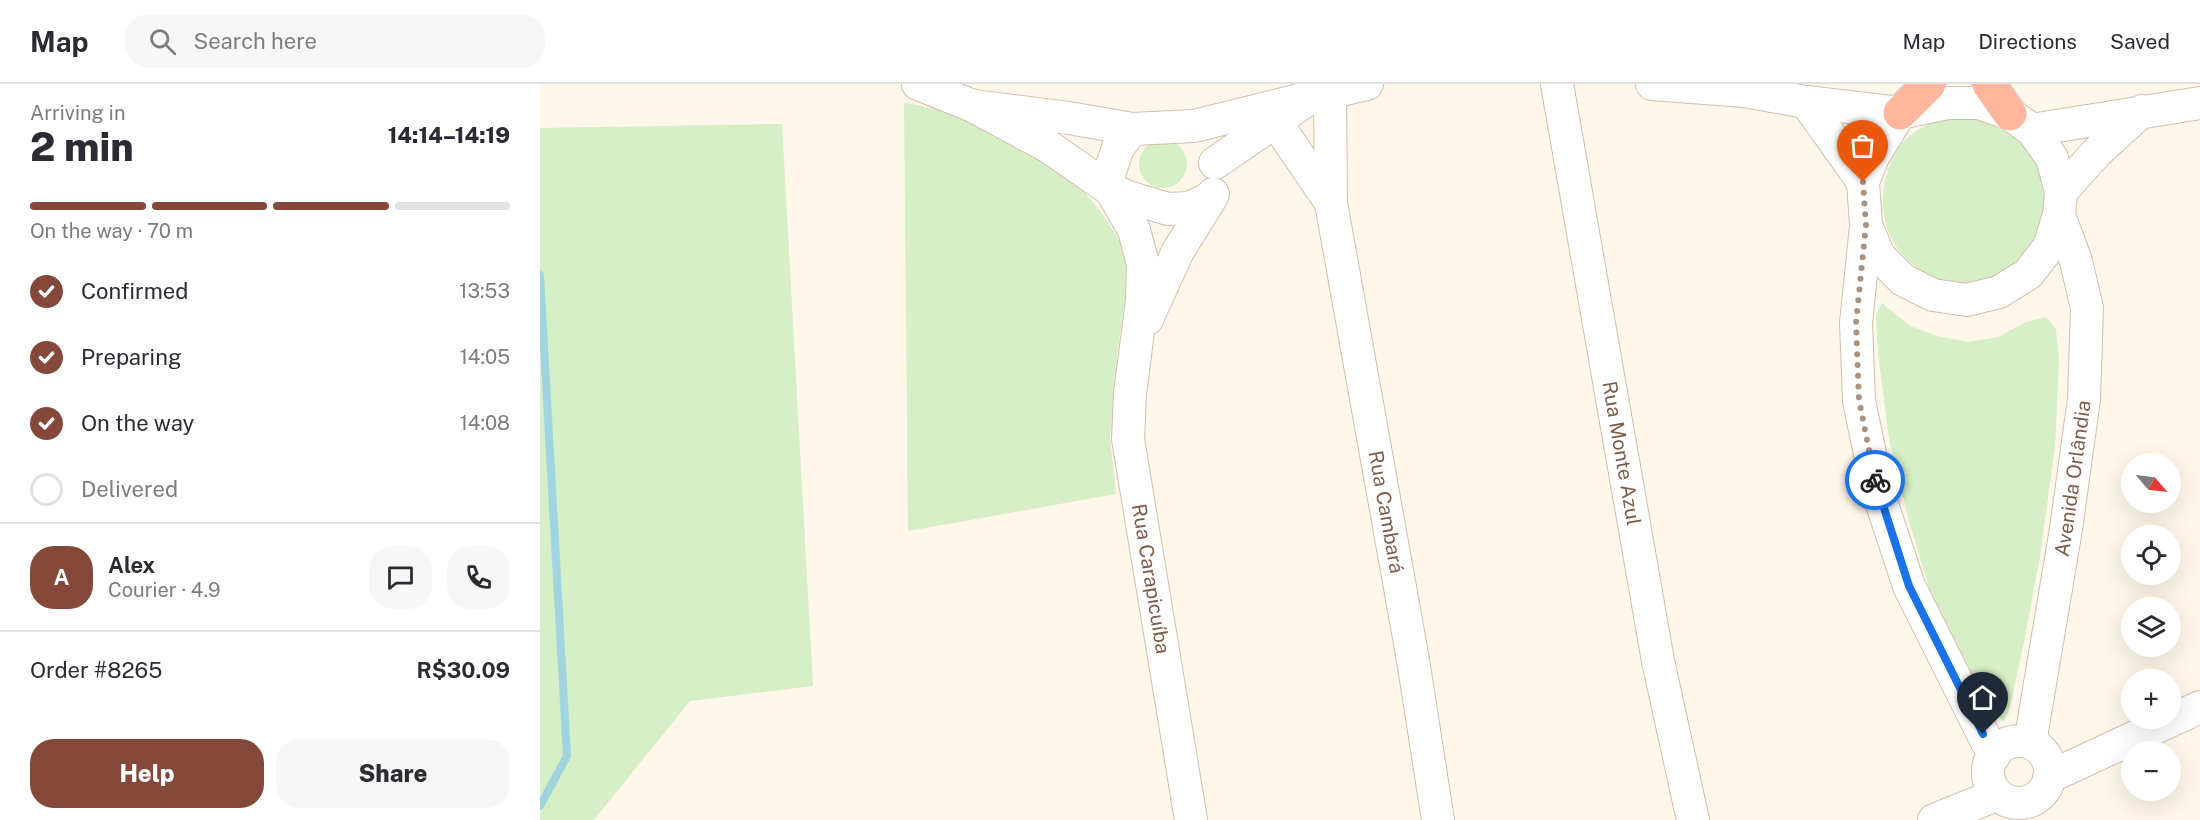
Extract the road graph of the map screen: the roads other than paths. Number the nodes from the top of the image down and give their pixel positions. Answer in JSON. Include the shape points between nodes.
{"nodes":[{"id":1,"x":918,"y":84,"type":"edge"},
{"id":2,"x":1367,"y":84,"type":"edge"},
{"id":3,"x":1557,"y":84,"type":"edge"},
{"id":4,"x":1652,"y":84,"type":"edge"},
{"id":5,"x":1929,"y":84,"type":"edge"},
{"id":6,"x":1989,"y":84,"type":"edge"},
{"id":7,"x":1320,"y":94,"type":"junction"},
{"id":8,"x":1806,"y":102,"type":"junction"},
{"id":9,"x":2200,"y":103,"type":"edge"},
{"id":10,"x":973,"y":106,"type":"junction"},
{"id":11,"x":2142,"y":111,"type":"junction"},
{"id":12,"x":1900,"y":113,"type":"junction"},
{"id":13,"x":1275,"y":121,"type":"junction"},
{"id":14,"x":2021,"y":122,"type":"junction"},
{"id":15,"x":1194,"y":126,"type":"junction"},
{"id":16,"x":1132,"y":129,"type":"junction"},
{"id":17,"x":1215,"y":164,"type":"junction"},
{"id":18,"x":1863,"y":182,"type":"junction"},
{"id":19,"x":1111,"y":190,"type":"junction"},
{"id":20,"x":1211,"y":198,"type":"junction"},
{"id":21,"x":1331,"y":202,"type":"junction"},
{"id":22,"x":2060,"y":203,"type":"junction"},
{"id":23,"x":1866,"y":225,"type":"junction"},
{"id":24,"x":1137,"y":339,"type":"junction"},
{"id":25,"x":2200,"y":707,"type":"edge"},
{"id":26,"x":2030,"y":743,"type":"junction"},
{"id":27,"x":1994,"y":756,"type":"junction"},
{"id":28,"x":2047,"y":796,"type":"edge"},
{"id":29,"x":2004,"y":805,"type":"edge"},
{"id":30,"x":1191,"y":820,"type":"edge"},
{"id":31,"x":1438,"y":820,"type":"edge"},
{"id":32,"x":1693,"y":820,"type":"edge"},
{"id":33,"x":1934,"y":820,"type":"edge"}],
"edges":[{"from":1,"to":10,"type":"street"},
{"from":2,"to":7,"type":"street"},
{"from":3,"to":32,"type":"street","name":"Rua Monte Azul","via":[[1658,661]]},
{"from":4,"to":8,"type":"street","via":[[1743,91]]},
{"from":5,"to":12,"type":"highway"},
{"from":6,"to":14,"type":"highway"},
{"from":7,"to":13,"type":"street"},
{"from":7,"to":15,"type":"street"},
{"from":7,"to":21,"type":"street","name":"Rua Cambará"},
{"from":8,"to":12,"type":"street"},
{"from":8,"to":18,"type":"street"},
{"from":9,"to":11,"type":"street"},
{"from":10,"to":16,"type":"street"},
{"from":10,"to":19,"type":"street","via":[[1049,147]]},
{"from":11,"to":14,"type":"street"},
{"from":11,"to":22,"type":"street","via":[[2097,152]]},
{"from":12,"to":14,"type":"street","via":[[1947,103],[1979,103]]},
{"from":12,"to":18,"type":"street","via":[[1873,157]]},
{"from":13,"to":17,"type":"street"},
{"from":13,"to":21,"type":"street","name":"Rua Cambará"},
{"from":14,"to":22,"type":"street","via":[[2052,158]]},
{"from":15,"to":16,"type":"street"},
{"from":15,"to":17,"type":"street","via":[[1211,150]]},
{"from":16,"to":19,"type":"street","via":[[1118,148],[1109,174]]},
{"from":17,"to":20,"type":"street","name":"Rua Carapicuíba"},
{"from":18,"to":23,"type":"street"},
{"from":19,"to":20,"type":"street","via":[[1168,209],[1189,208]]},
{"from":19,"to":24,"type":"street","name":"Rua Carapicuíba","via":[[1134,230],[1143,264]]},
{"from":20,"to":24,"type":"street","name":"Rua Carapicuíba","via":[[1178,251]]},
{"from":21,"to":31,"type":"street","name":"Rua Cambará"},
{"from":22,"to":23,"type":"street","via":[[2049,247],[2028,274],[2000,292],[1966,300],[1933,295],[1903,280],[1880,256]]},
{"from":22,"to":26,"type":"street","name":"Avenida Orlândia","via":[[2086,308],[2084,399]]},
{"from":23,"to":27,"type":"street","via":[[1856,334],[1859,400],[1878,492],[1909,586]]},
{"from":24,"to":30,"type":"street","name":"Rua Carapicuíba","via":[[1128,439]]},
{"from":25,"to":28,"type":"street"},
{"from":26,"to":27,"type":"street","via":[[2006,744]]},
{"from":26,"to":28,"type":"street","via":[[2044,753],[2050,769]]},
{"from":27,"to":29,"type":"street","via":[[1988,769],[1989,783]]},
{"from":28,"to":29,"type":"street"},
{"from":29,"to":33,"type":"street"}]}
